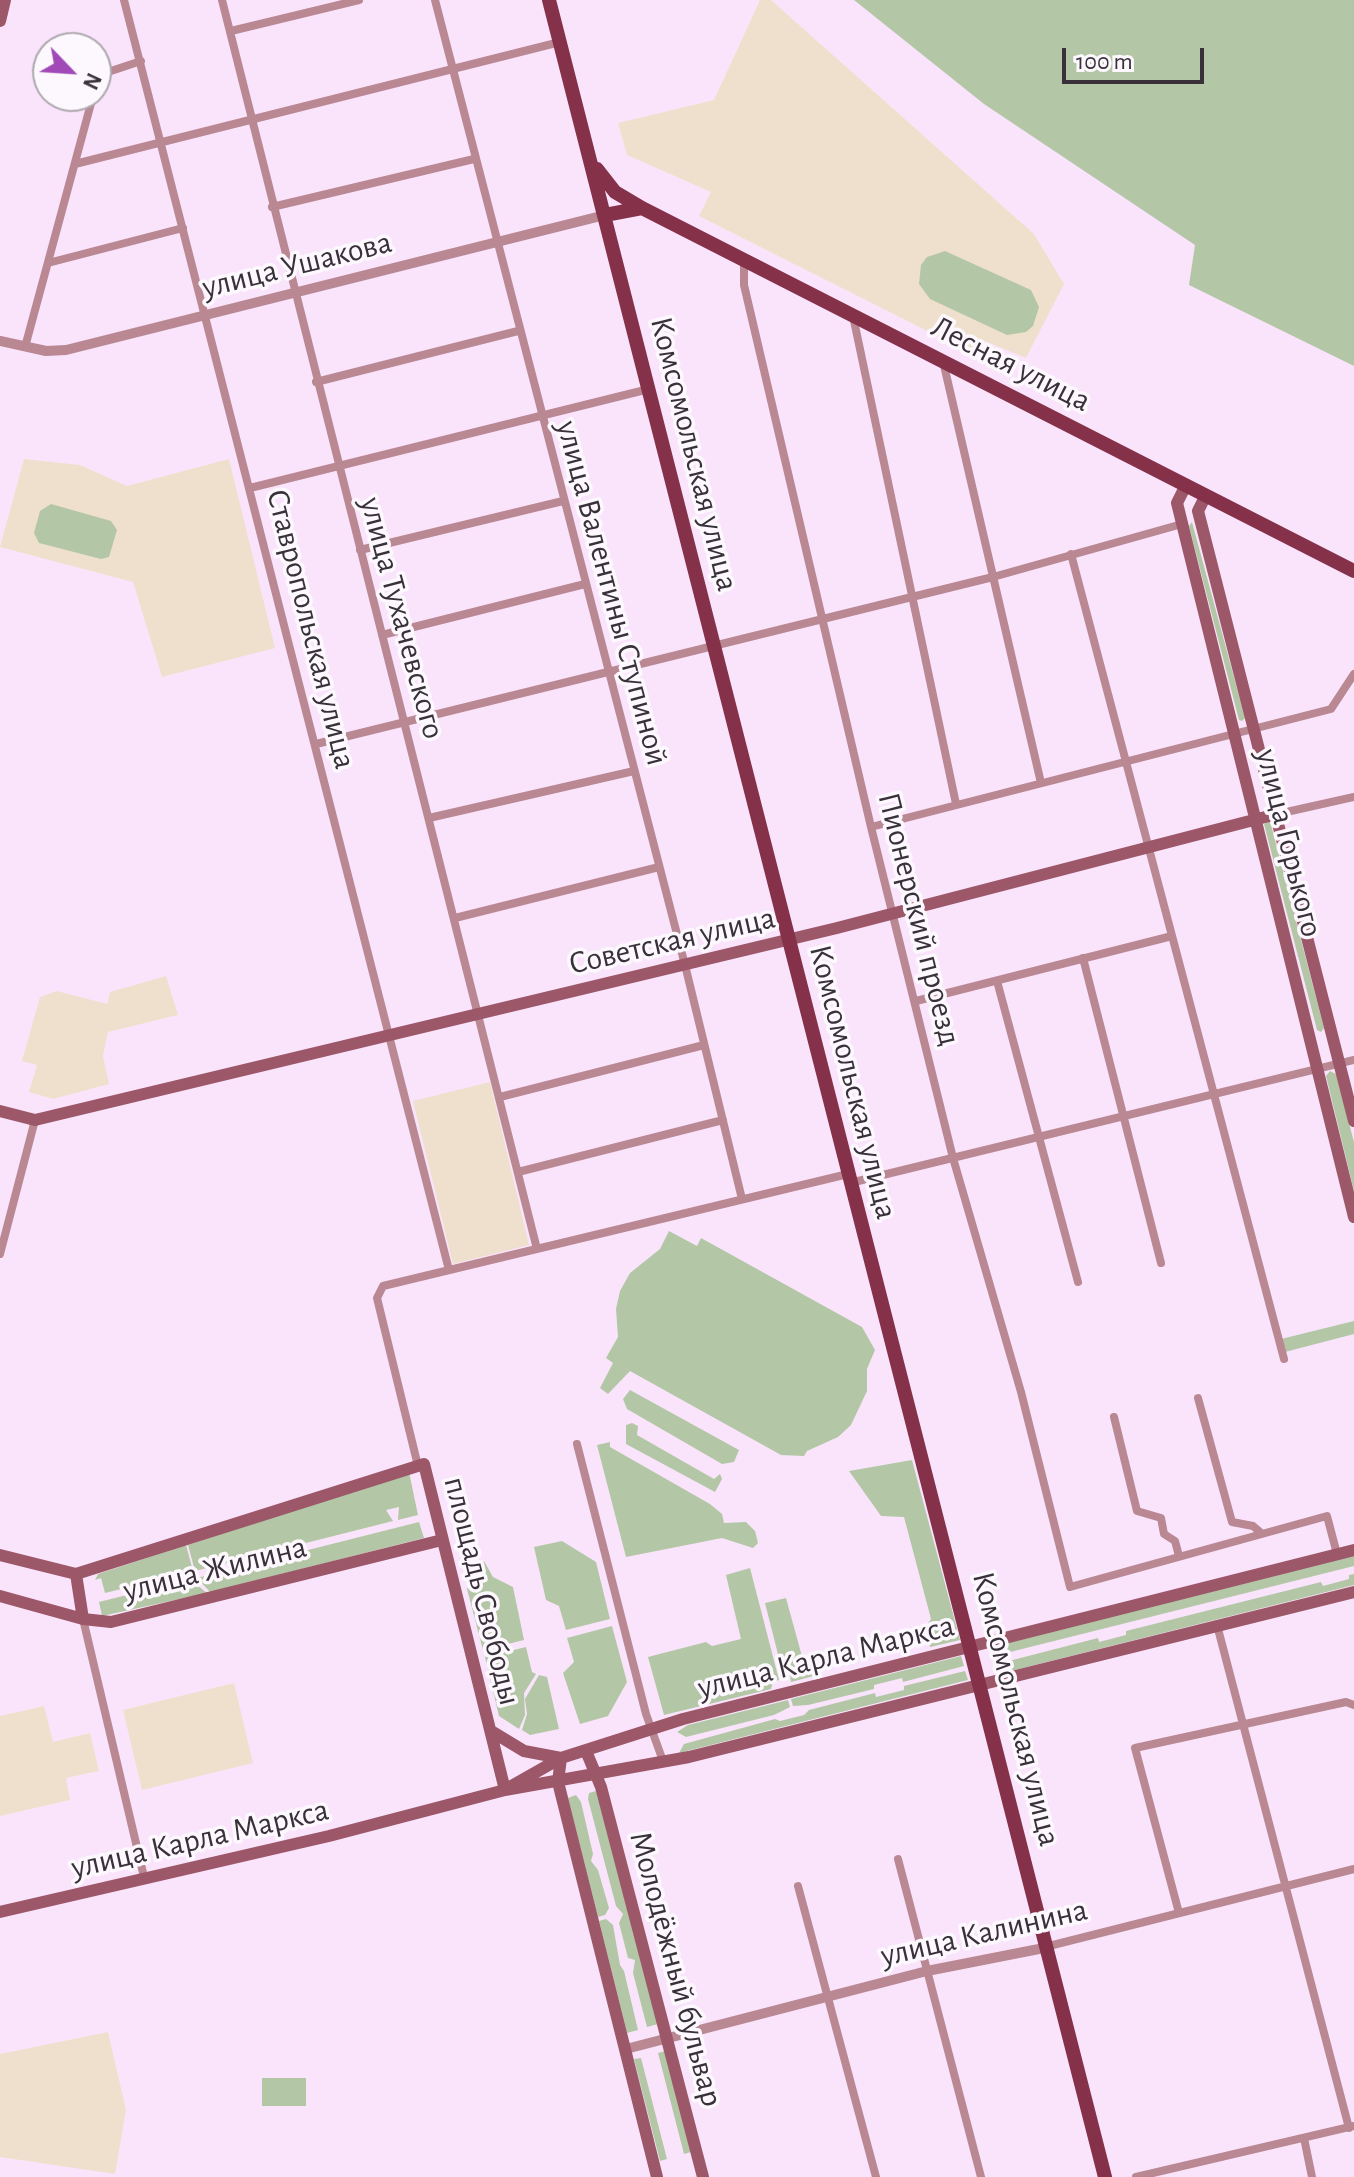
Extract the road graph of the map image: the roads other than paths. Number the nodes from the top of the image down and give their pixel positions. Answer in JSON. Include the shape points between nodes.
{"nodes":[{"id":1,"x":5,"y":0,"type":"edge"},
{"id":2,"x":124,"y":0,"type":"edge"},
{"id":3,"x":222,"y":0,"type":"edge"},
{"id":4,"x":359,"y":0,"type":"edge"},
{"id":5,"x":435,"y":0,"type":"edge"},
{"id":6,"x":549,"y":0,"type":"edge"},
{"id":7,"x":0,"y":21,"type":"edge"},
{"id":8,"x":231,"y":31,"type":"junction"},
{"id":9,"x":560,"y":42,"type":"junction"},
{"id":10,"x":141,"y":61,"type":"junction"},
{"id":11,"x":112,"y":71,"type":"edge"},
{"id":12,"x":452,"y":72,"type":"junction"},
{"id":13,"x":89,"y":112,"type":"edge"},
{"id":14,"x":250,"y":121,"type":"junction"},
{"id":15,"x":160,"y":143,"type":"junction"},
{"id":16,"x":588,"y":151,"type":"junction"},
{"id":17,"x":474,"y":159,"type":"junction"},
{"id":18,"x":75,"y":164,"type":"junction"},
{"id":19,"x":272,"y":207,"type":"junction"},
{"id":20,"x":642,"y":208,"type":"junction"},
{"id":21,"x":605,"y":215,"type":"junction"},
{"id":22,"x":183,"y":228,"type":"junction"},
{"id":23,"x":498,"y":243,"type":"junction"},
{"id":24,"x":743,"y":258,"type":"junction"},
{"id":25,"x":48,"y":263,"type":"junction"},
{"id":26,"x":295,"y":293,"type":"junction"},
{"id":27,"x":205,"y":314,"type":"junction"},
{"id":28,"x":853,"y":315,"type":"junction"},
{"id":29,"x":518,"y":331,"type":"junction"},
{"id":30,"x":0,"y":341,"type":"edge"},
{"id":31,"x":25,"y":347,"type":"junction"},
{"id":32,"x":942,"y":361,"type":"junction"},
{"id":33,"x":316,"y":382,"type":"junction"},
{"id":34,"x":649,"y":389,"type":"junction"},
{"id":35,"x":541,"y":415,"type":"junction"},
{"id":36,"x":338,"y":465,"type":"junction"},
{"id":37,"x":1186,"y":485,"type":"junction"},
{"id":38,"x":250,"y":488,"type":"junction"},
{"id":39,"x":1206,"y":495,"type":"junction"},
{"id":40,"x":563,"y":501,"type":"junction"},
{"id":41,"x":1182,"y":524,"type":"junction"},
{"id":42,"x":360,"y":550,"type":"junction"},
{"id":43,"x":1071,"y":554,"type":"junction"},
{"id":44,"x":1354,"y":571,"type":"edge"},
{"id":45,"x":993,"y":577,"type":"junction"},
{"id":46,"x":585,"y":584,"type":"junction"},
{"id":47,"x":912,"y":597,"type":"junction"},
{"id":48,"x":820,"y":621,"type":"junction"},
{"id":49,"x":382,"y":635,"type":"junction"},
{"id":50,"x":714,"y":648,"type":"junction"},
{"id":51,"x":608,"y":672,"type":"junction"},
{"id":52,"x":1354,"y":674,"type":"edge"},
{"id":53,"x":405,"y":722,"type":"junction"},
{"id":54,"x":1252,"y":730,"type":"junction"},
{"id":55,"x":1235,"y":734,"type":"junction"},
{"id":56,"x":316,"y":744,"type":"junction"},
{"id":57,"x":1126,"y":762,"type":"junction"},
{"id":58,"x":634,"y":771,"type":"junction"},
{"id":59,"x":1041,"y":783,"type":"junction"},
{"id":60,"x":1354,"y":797,"type":"edge"},
{"id":61,"x":956,"y":804,"type":"junction"},
{"id":62,"x":1273,"y":815,"type":"junction"},
{"id":63,"x":429,"y":818,"type":"junction"},
{"id":64,"x":1257,"y":819,"type":"junction"},
{"id":65,"x":871,"y":827,"type":"junction"},
{"id":66,"x":1149,"y":848,"type":"junction"},
{"id":67,"x":659,"y":867,"type":"junction"},
{"id":68,"x":893,"y":913,"type":"junction"},
{"id":69,"x":455,"y":918,"type":"junction"},
{"id":70,"x":1172,"y":936,"type":"junction"},
{"id":71,"x":788,"y":940,"type":"junction"},
{"id":72,"x":1083,"y":958,"type":"junction"},
{"id":73,"x":685,"y":965,"type":"junction"},
{"id":74,"x":997,"y":981,"type":"junction"},
{"id":75,"x":916,"y":1001,"type":"junction"},
{"id":76,"x":480,"y":1014,"type":"junction"},
{"id":77,"x":390,"y":1035,"type":"junction"},
{"id":78,"x":704,"y":1045,"type":"junction"},
{"id":79,"x":1354,"y":1060,"type":"edge"},
{"id":80,"x":1339,"y":1064,"type":"junction"},
{"id":81,"x":1318,"y":1069,"type":"junction"},
{"id":82,"x":1214,"y":1095,"type":"junction"},
{"id":83,"x":500,"y":1097,"type":"junction"},
{"id":84,"x":0,"y":1111,"type":"edge"},
{"id":85,"x":1125,"y":1116,"type":"junction"},
{"id":86,"x":35,"y":1120,"type":"junction"},
{"id":87,"x":723,"y":1120,"type":"junction"},
{"id":88,"x":1354,"y":1121,"type":"edge"},
{"id":89,"x":1039,"y":1137,"type":"junction"},
{"id":90,"x":953,"y":1158,"type":"junction"},
{"id":91,"x":518,"y":1172,"type":"junction"},
{"id":92,"x":849,"y":1178,"type":"junction"},
{"id":93,"x":742,"y":1199,"type":"junction"},
{"id":94,"x":1354,"y":1217,"type":"edge"},
{"id":95,"x":537,"y":1249,"type":"junction"},
{"id":96,"x":0,"y":1254,"type":"edge"},
{"id":97,"x":1161,"y":1263,"type":"dead end"},
{"id":98,"x":449,"y":1270,"type":"junction"},
{"id":99,"x":1078,"y":1282,"type":"dead end"},
{"id":100,"x":1284,"y":1359,"type":"dead end"},
{"id":101,"x":1198,"y":1398,"type":"dead end"},
{"id":102,"x":1114,"y":1417,"type":"dead end"},
{"id":103,"x":577,"y":1444,"type":"dead end"},
{"id":104,"x":421,"y":1465,"type":"junction"},
{"id":105,"x":1260,"y":1532,"type":"junction"},
{"id":106,"x":442,"y":1540,"type":"junction"},
{"id":107,"x":1354,"y":1550,"type":"edge"},
{"id":108,"x":1337,"y":1554,"type":"junction"},
{"id":109,"x":0,"y":1555,"type":"edge"},
{"id":110,"x":1179,"y":1556,"type":"junction"},
{"id":111,"x":76,"y":1574,"type":"junction"},
{"id":112,"x":1354,"y":1592,"type":"edge"},
{"id":113,"x":0,"y":1596,"type":"edge"},
{"id":114,"x":83,"y":1619,"type":"junction"},
{"id":115,"x":1217,"y":1625,"type":"junction"},
{"id":116,"x":972,"y":1646,"type":"junction"},
{"id":117,"x":981,"y":1684,"type":"junction"},
{"id":118,"x":1354,"y":1705,"type":"edge"},
{"id":119,"x":1245,"y":1724,"type":"junction"},
{"id":120,"x":490,"y":1730,"type":"junction"},
{"id":121,"x":652,"y":1730,"type":"junction"},
{"id":122,"x":586,"y":1751,"type":"junction"},
{"id":123,"x":561,"y":1758,"type":"junction"},
{"id":124,"x":663,"y":1761,"type":"junction"},
{"id":125,"x":597,"y":1774,"type":"junction"},
{"id":126,"x":558,"y":1782,"type":"junction"},
{"id":127,"x":505,"y":1790,"type":"junction"},
{"id":128,"x":898,"y":1859,"type":"dead end"},
{"id":129,"x":1354,"y":1869,"type":"edge"},
{"id":130,"x":144,"y":1877,"type":"junction"},
{"id":131,"x":1288,"y":1885,"type":"junction"},
{"id":132,"x":798,"y":1886,"type":"dead end"},
{"id":133,"x":0,"y":1912,"type":"edge"},
{"id":134,"x":1179,"y":1913,"type":"junction"},
{"id":135,"x":1044,"y":1948,"type":"junction"},
{"id":136,"x":927,"y":1971,"type":"junction"},
{"id":137,"x":827,"y":1996,"type":"junction"},
{"id":138,"x":666,"y":2037,"type":"junction"},
{"id":139,"x":626,"y":2049,"type":"junction"},
{"id":140,"x":1351,"y":2127,"type":"edge"},
{"id":141,"x":1304,"y":2138,"type":"junction"},
{"id":142,"x":657,"y":2177,"type":"edge"},
{"id":143,"x":703,"y":2177,"type":"edge"},
{"id":144,"x":876,"y":2177,"type":"edge"},
{"id":145,"x":981,"y":2177,"type":"edge"},
{"id":146,"x":1105,"y":2177,"type":"edge"},
{"id":147,"x":1136,"y":2177,"type":"edge"},
{"id":148,"x":1312,"y":2177,"type":"edge"}],
"edges":[{"from":1,"to":7,"type":"main road"},
{"from":2,"to":10,"type":"street","name":"Ставропольская улица"},
{"from":3,"to":8,"type":"street","name":"улица Тухачевского"},
{"from":4,"to":8,"type":"street"},
{"from":5,"to":12,"type":"street","name":"улица Валентины Ступиной"},
{"from":6,"to":9,"type":"main road","name":"Комсомольская улица"},
{"from":8,"to":14,"type":"street","name":"улица Тухачевского"},
{"from":9,"to":12,"type":"street"},
{"from":9,"to":16,"type":"main road","name":"Комсомольская улица"},
{"from":10,"to":11,"type":"street"},
{"from":10,"to":15,"type":"street","name":"Ставропольская улица"},
{"from":12,"to":14,"type":"street"},
{"from":12,"to":17,"type":"street","name":"улица Валентины Ступиной"},
{"from":13,"to":18,"type":"street"},
{"from":14,"to":15,"type":"street"},
{"from":14,"to":19,"type":"street","name":"улица Тухачевского"},
{"from":15,"to":18,"type":"street"},
{"from":15,"to":22,"type":"street","name":"Ставропольская улица"},
{"from":16,"to":20,"type":"main road","name":"Лесная улица","via":[[606,183]]},
{"from":16,"to":21,"type":"main road","name":"Комсомольская улица"},
{"from":17,"to":19,"type":"street"},
{"from":17,"to":23,"type":"street","name":"улица Валентины Ступиной"},
{"from":18,"to":25,"type":"street"},
{"from":19,"to":26,"type":"street","name":"улица Тухачевского"},
{"from":20,"to":21,"type":"main road"},
{"from":20,"to":24,"type":"main road","name":"Лесная улица"},
{"from":21,"to":23,"type":"street","name":"улица Ушакова"},
{"from":21,"to":34,"type":"main road","name":"Комсомольская улица"},
{"from":22,"to":25,"type":"street"},
{"from":22,"to":27,"type":"street","name":"Ставропольская улица"},
{"from":23,"to":26,"type":"street","name":"улица Ушакова"},
{"from":23,"to":29,"type":"street","name":"улица Валентины Ступиной"},
{"from":24,"to":28,"type":"main road","name":"Лесная улица"},
{"from":24,"to":48,"type":"street","name":"Пионерский проезд","via":[[744,285]]},
{"from":25,"to":31,"type":"street"},
{"from":26,"to":27,"type":"street","name":"улица Ушакова"},
{"from":26,"to":33,"type":"street","name":"улица Тухачевского"},
{"from":27,"to":31,"type":"street","name":"улица Ушакова","via":[[66,350]]},
{"from":27,"to":38,"type":"street","name":"Ставропольская улица"},
{"from":28,"to":32,"type":"main road","name":"Лесная улица"},
{"from":28,"to":47,"type":"street"},
{"from":29,"to":33,"type":"street"},
{"from":29,"to":35,"type":"street","name":"улица Валентины Ступиной"},
{"from":30,"to":31,"type":"street","name":"улица Ушакова"},
{"from":32,"to":37,"type":"main road","name":"Лесная улица"},
{"from":32,"to":45,"type":"street"},
{"from":33,"to":36,"type":"street","name":"улица Тухачевского"},
{"from":34,"to":35,"type":"street"},
{"from":34,"to":50,"type":"main road","name":"Комсомольская улица"},
{"from":35,"to":36,"type":"street"},
{"from":35,"to":40,"type":"street","name":"улица Валентины Ступиной"},
{"from":36,"to":38,"type":"street"},
{"from":36,"to":42,"type":"street","name":"улица Тухачевского"},
{"from":37,"to":39,"type":"main road","name":"Лесная улица"},
{"from":37,"to":41,"type":"main road","name":"улица Горького","via":[[1177,503]]},
{"from":38,"to":56,"type":"street","name":"Ставропольская улица"},
{"from":39,"to":44,"type":"main road","name":"Лесная улица"},
{"from":39,"to":54,"type":"main road","name":"улица Горького","via":[[1198,511]]},
{"from":40,"to":42,"type":"street"},
{"from":40,"to":46,"type":"street","name":"улица Валентины Ступиной"},
{"from":41,"to":43,"type":"street"},
{"from":41,"to":55,"type":"main road","name":"улица Горького"},
{"from":42,"to":49,"type":"street","name":"улица Тухачевского"},
{"from":43,"to":45,"type":"street"},
{"from":43,"to":57,"type":"street"},
{"from":45,"to":47,"type":"street"},
{"from":45,"to":59,"type":"street"},
{"from":46,"to":49,"type":"street"},
{"from":46,"to":51,"type":"street","name":"улица Валентины Ступиной"},
{"from":47,"to":48,"type":"street"},
{"from":47,"to":61,"type":"street"},
{"from":48,"to":50,"type":"street"},
{"from":48,"to":65,"type":"street","name":"Пионерский проезд"},
{"from":49,"to":53,"type":"street","name":"улица Тухачевского"},
{"from":50,"to":51,"type":"street"},
{"from":50,"to":71,"type":"main road","name":"Комсомольская улица"},
{"from":51,"to":53,"type":"street"},
{"from":51,"to":58,"type":"street","name":"улица Валентины Ступиной"},
{"from":52,"to":54,"type":"street","via":[[1331,709]]},
{"from":53,"to":56,"type":"street"},
{"from":53,"to":63,"type":"street","name":"улица Тухачевского"},
{"from":54,"to":55,"type":"street"},
{"from":54,"to":62,"type":"main road","name":"улица Горького"},
{"from":55,"to":57,"type":"street"},
{"from":55,"to":64,"type":"main road","name":"улица Горького"},
{"from":56,"to":77,"type":"street","name":"Ставропольская улица"},
{"from":57,"to":59,"type":"street"},
{"from":57,"to":66,"type":"street"},
{"from":58,"to":63,"type":"street"},
{"from":58,"to":67,"type":"street","name":"улица Валентины Ступиной"},
{"from":59,"to":61,"type":"street"},
{"from":60,"to":62,"type":"street","name":"Советская улица"},
{"from":61,"to":65,"type":"street"},
{"from":62,"to":64,"type":"main road","name":"Советская улица"},
{"from":62,"to":80,"type":"main road","name":"улица Горького"},
{"from":63,"to":69,"type":"street","name":"улица Тухачевского"},
{"from":64,"to":66,"type":"main road","name":"Советская улица"},
{"from":64,"to":81,"type":"main road","name":"улица Горького"},
{"from":65,"to":68,"type":"street","name":"Пионерский проезд"},
{"from":66,"to":68,"type":"main road","name":"Советская улица"},
{"from":66,"to":70,"type":"street"},
{"from":67,"to":69,"type":"street"},
{"from":67,"to":73,"type":"street","name":"улица Валентины Ступиной"},
{"from":68,"to":71,"type":"main road","name":"Советская улица"},
{"from":68,"to":75,"type":"street","name":"Пионерский проезд"},
{"from":69,"to":76,"type":"street","name":"улица Тухачевского"},
{"from":70,"to":72,"type":"street"},
{"from":70,"to":82,"type":"street"},
{"from":71,"to":73,"type":"main road","name":"Советская улица"},
{"from":71,"to":92,"type":"main road","name":"Комсомольская улица"},
{"from":72,"to":74,"type":"street"},
{"from":72,"to":85,"type":"street"},
{"from":73,"to":76,"type":"main road","name":"Советская улица"},
{"from":73,"to":78,"type":"street","name":"улица Валентины Ступиной"},
{"from":74,"to":75,"type":"street"},
{"from":74,"to":89,"type":"street"},
{"from":75,"to":90,"type":"street","name":"Пионерский проезд"},
{"from":76,"to":77,"type":"main road","name":"Советская улица"},
{"from":76,"to":83,"type":"street","name":"улица Тухачевского"},
{"from":77,"to":86,"type":"main road","name":"Советская улица"},
{"from":77,"to":98,"type":"street","name":"Ставропольская улица"},
{"from":78,"to":83,"type":"street"},
{"from":78,"to":87,"type":"street","name":"улица Валентины Ступиной"},
{"from":79,"to":80,"type":"street"},
{"from":80,"to":81,"type":"street"},
{"from":80,"to":88,"type":"main road","name":"улица Горького"},
{"from":81,"to":82,"type":"street"},
{"from":81,"to":94,"type":"main road","name":"улица Горького"},
{"from":82,"to":85,"type":"street"},
{"from":82,"to":100,"type":"street"},
{"from":83,"to":91,"type":"street","name":"улица Тухачевского"},
{"from":84,"to":86,"type":"main road","name":"Советская улица"},
{"from":85,"to":89,"type":"street"},
{"from":85,"to":97,"type":"street"},
{"from":86,"to":96,"type":"street"},
{"from":87,"to":91,"type":"street"},
{"from":87,"to":93,"type":"street","name":"улица Валентины Ступиной"},
{"from":89,"to":90,"type":"street"},
{"from":89,"to":99,"type":"street"},
{"from":90,"to":92,"type":"street"},
{"from":90,"to":110,"type":"street","name":"Пионерский проезд","via":[[1070,1587]]},
{"from":91,"to":95,"type":"street","name":"улица Тухачевского"},
{"from":92,"to":93,"type":"street"},
{"from":92,"to":116,"type":"main road","name":"Комсомольская улица"},
{"from":93,"to":95,"type":"street"},
{"from":95,"to":98,"type":"street"},
{"from":98,"to":104,"type":"street","via":[[383,1286],[377,1298]]},
{"from":101,"to":105,"type":"street","via":[[1232,1522]]},
{"from":102,"to":110,"type":"street","via":[[1137,1511],[1161,1518],[1164,1534],[1175,1541]]},
{"from":103,"to":121,"type":"street"},
{"from":104,"to":106,"type":"main road","name":"площадь Свободы"},
{"from":104,"to":111,"type":"main road","name":"улица Жилина"},
{"from":105,"to":108,"type":"street","via":[[1327,1516]]},
{"from":105,"to":110,"type":"street"},
{"from":106,"to":114,"type":"main road","name":"улица Жилина","via":[[111,1622]]},
{"from":106,"to":120,"type":"main road","name":"площадь Свободы"},
{"from":107,"to":108,"type":"main road","name":"улица Карла Маркса"},
{"from":108,"to":116,"type":"main road","name":"улица Карла Маркса"},
{"from":109,"to":111,"type":"main road","name":"улица Жилина"},
{"from":111,"to":114,"type":"main road"},
{"from":112,"to":115,"type":"main road","name":"улица Карла Маркса"},
{"from":113,"to":114,"type":"main road","name":"улица Жилина"},
{"from":114,"to":130,"type":"street"},
{"from":115,"to":117,"type":"main road","name":"улица Карла Маркса"},
{"from":115,"to":119,"type":"street"},
{"from":116,"to":117,"type":"main road","name":"Комсомольская улица"},
{"from":116,"to":121,"type":"main road","name":"улица Карла Маркса"},
{"from":117,"to":124,"type":"main road","name":"улица Карла Маркса"},
{"from":117,"to":135,"type":"main road","name":"Комсомольская улица"},
{"from":118,"to":119,"type":"street","via":[[1346,1702]]},
{"from":119,"to":131,"type":"street"},
{"from":119,"to":134,"type":"street","via":[[1135,1748]]},
{"from":120,"to":123,"type":"main road","name":"площадь Свободы","via":[[524,1751]]},
{"from":120,"to":127,"type":"main road","name":"площадь Свободы"},
{"from":121,"to":122,"type":"main road","name":"улица Карла Маркса"},
{"from":121,"to":124,"type":"street"},
{"from":122,"to":123,"type":"main road","name":"улица Карла Маркса"},
{"from":122,"to":125,"type":"main road","name":"Молодёжный бульвар"},
{"from":123,"to":126,"type":"main road"},
{"from":123,"to":127,"type":"main road","name":"улица Карла Маркса"},
{"from":124,"to":125,"type":"main road","name":"улица Карла Маркса"},
{"from":125,"to":126,"type":"main road","name":"улица Карла Маркса"},
{"from":125,"to":138,"type":"main road","name":"Молодёжный бульвар"},
{"from":126,"to":127,"type":"main road","name":"улица Карла Маркса"},
{"from":126,"to":139,"type":"main road","name":"Молодёжный бульвар"},
{"from":127,"to":130,"type":"main road","name":"улица Карла Маркса"},
{"from":128,"to":136,"type":"street"},
{"from":129,"to":131,"type":"street","name":"улица Калинина"},
{"from":130,"to":133,"type":"main road","name":"улица Карла Маркса"},
{"from":131,"to":134,"type":"street","name":"улица Калинина"},
{"from":131,"to":140,"type":"street"},
{"from":132,"to":137,"type":"street"},
{"from":134,"to":135,"type":"street","name":"улица Калинина"},
{"from":135,"to":136,"type":"street","name":"улица Калинина"},
{"from":135,"to":146,"type":"main road","name":"Комсомольская улица"},
{"from":136,"to":137,"type":"street","name":"улица Калинина"},
{"from":136,"to":145,"type":"street"},
{"from":137,"to":138,"type":"street","name":"улица Калинина"},
{"from":137,"to":144,"type":"street"},
{"from":138,"to":139,"type":"street","name":"улица Калинина"},
{"from":138,"to":143,"type":"main road","name":"Молодёжный бульвар"},
{"from":139,"to":142,"type":"main road","name":"Молодёжный бульвар"},
{"from":140,"to":141,"type":"street"},
{"from":141,"to":147,"type":"street"},
{"from":141,"to":148,"type":"street"}]}
